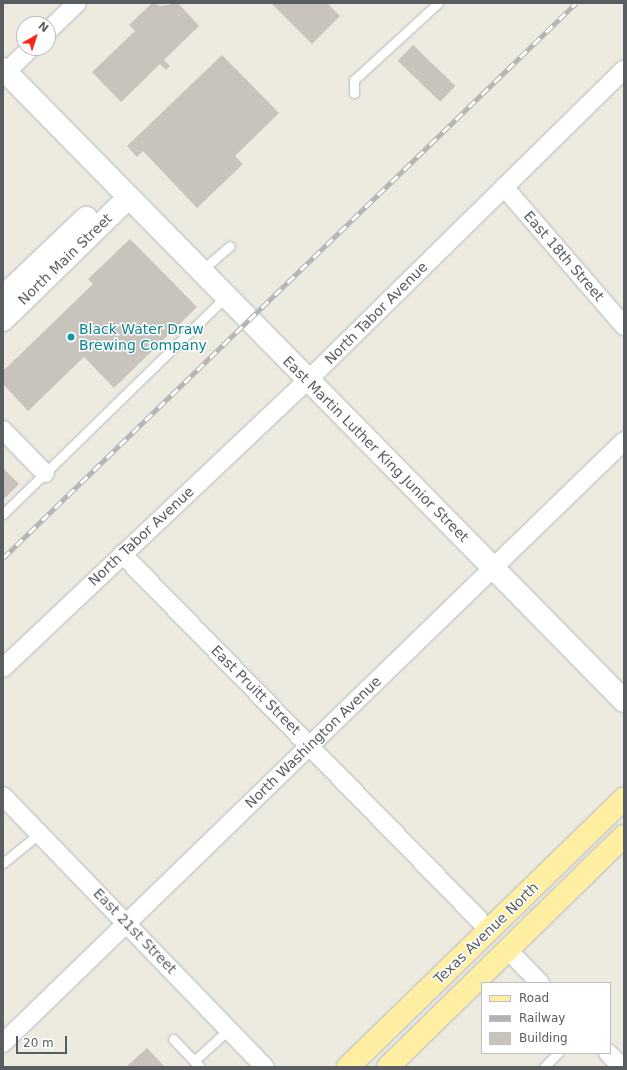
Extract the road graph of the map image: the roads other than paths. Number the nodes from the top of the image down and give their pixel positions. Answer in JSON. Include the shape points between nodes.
{"nodes":[{"id":1,"x":78,"y":3,"type":"edge"},
{"id":2,"x":438,"y":3,"type":"edge"},
{"id":3,"x":56,"y":24,"type":"edge"},
{"id":4,"x":22,"y":56,"type":"edge"},
{"id":5,"x":624,"y":70,"type":"edge"},
{"id":6,"x":4,"y":72,"type":"edge"},
{"id":7,"x":354,"y":93,"type":"dead end"},
{"id":8,"x":504,"y":187,"type":"junction"},
{"id":9,"x":122,"y":193,"type":"junction"},
{"id":10,"x":230,"y":246,"type":"dead end"},
{"id":11,"x":200,"y":272,"type":"junction"},
{"id":12,"x":3,"y":297,"type":"edge"},
{"id":13,"x":225,"y":297,"type":"junction"},
{"id":14,"x":3,"y":320,"type":"edge"},
{"id":15,"x":624,"y":326,"type":"edge"},
{"id":16,"x":308,"y":380,"type":"junction"},
{"id":17,"x":3,"y":430,"type":"edge"},
{"id":18,"x":624,"y":441,"type":"edge"},
{"id":19,"x":45,"y":474,"type":"junction"},
{"id":20,"x":3,"y":514,"type":"edge"},
{"id":21,"x":122,"y":554,"type":"junction"},
{"id":22,"x":492,"y":567,"type":"junction"},
{"id":23,"x":3,"y":668,"type":"edge"},
{"id":24,"x":624,"y":701,"type":"edge"},
{"id":25,"x":310,"y":745,"type":"junction"},
{"id":26,"x":3,"y":796,"type":"edge"},
{"id":27,"x":624,"y":799,"type":"edge"},
{"id":28,"x":40,"y":833,"type":"junction"},
{"id":29,"x":624,"y":836,"type":"edge"},
{"id":30,"x":3,"y":863,"type":"edge"},
{"id":31,"x":128,"y":923,"type":"junction"},
{"id":32,"x":489,"y":930,"type":"junction"},
{"id":33,"x":508,"y":950,"type":"junction"},
{"id":34,"x":539,"y":982,"type":"edge"},
{"id":35,"x":229,"y":1029,"type":"junction"},
{"id":36,"x":173,"y":1039,"type":"dead end"},
{"id":37,"x":3,"y":1043,"type":"edge"},
{"id":38,"x":557,"y":1054,"type":"edge"},
{"id":39,"x":609,"y":1054,"type":"edge"},
{"id":40,"x":197,"y":1064,"type":"edge"},
{"id":41,"x":265,"y":1067,"type":"edge"},
{"id":42,"x":348,"y":1067,"type":"edge"},
{"id":43,"x":388,"y":1067,"type":"edge"},
{"id":44,"x":544,"y":1067,"type":"edge"},
{"id":45,"x":622,"y":1067,"type":"edge"}],
"edges":[{"from":1,"to":3,"type":"street"},
{"from":2,"to":7,"type":"lane","via":[[354,80]]},
{"from":4,"to":6,"type":"street"},
{"from":5,"to":8,"type":"street","name":"North Tabor Avenue"},
{"from":6,"to":9,"type":"street","name":"East Martin Luther King Junior Street"},
{"from":8,"to":15,"type":"street","name":"East 18th Street"},
{"from":8,"to":16,"type":"street","name":"North Tabor Avenue"},
{"from":9,"to":11,"type":"street","name":"East Martin Luther King Junior Street"},
{"from":9,"to":12,"type":"street","name":"North Main Street"},
{"from":9,"to":14,"type":"street","name":"North Main Street"},
{"from":10,"to":11,"type":"lane"},
{"from":11,"to":13,"type":"street","name":"East Martin Luther King Junior Street"},
{"from":13,"to":16,"type":"street","name":"East Martin Luther King Junior Street"},
{"from":13,"to":19,"type":"lane"},
{"from":16,"to":21,"type":"street","name":"North Tabor Avenue"},
{"from":16,"to":22,"type":"street","name":"East Martin Luther King Junior Street"},
{"from":17,"to":19,"type":"street"},
{"from":18,"to":22,"type":"street","name":"North Washington Avenue"},
{"from":19,"to":20,"type":"lane"},
{"from":21,"to":23,"type":"street","name":"North Tabor Avenue"},
{"from":21,"to":25,"type":"street","name":"East Pruitt Street"},
{"from":22,"to":24,"type":"street","name":"East Martin Luther King Junior Street"},
{"from":22,"to":25,"type":"street","name":"North Washington Avenue"},
{"from":25,"to":31,"type":"street","name":"North Washington Avenue"},
{"from":25,"to":32,"type":"street","name":"East Pruitt Street"},
{"from":26,"to":28,"type":"street","name":"East 21st Street"},
{"from":27,"to":32,"type":"main road","name":"Texas Avenue North"},
{"from":28,"to":30,"type":"lane"},
{"from":28,"to":31,"type":"street","name":"East 21st Street"},
{"from":29,"to":33,"type":"main road","name":"Texas Avenue North"},
{"from":31,"to":35,"type":"street","name":"East 21st Street"},
{"from":31,"to":37,"type":"street","name":"North Washington Avenue"},
{"from":32,"to":42,"type":"main road","name":"Texas Avenue North"},
{"from":33,"to":34,"type":"street"},
{"from":33,"to":43,"type":"main road","name":"Texas Avenue North"},
{"from":35,"to":40,"type":"lane"},
{"from":35,"to":41,"type":"street","name":"East 21st Street"},
{"from":36,"to":40,"type":"lane"},
{"from":38,"to":44,"type":"lane"},
{"from":39,"to":45,"type":"street"}]}
